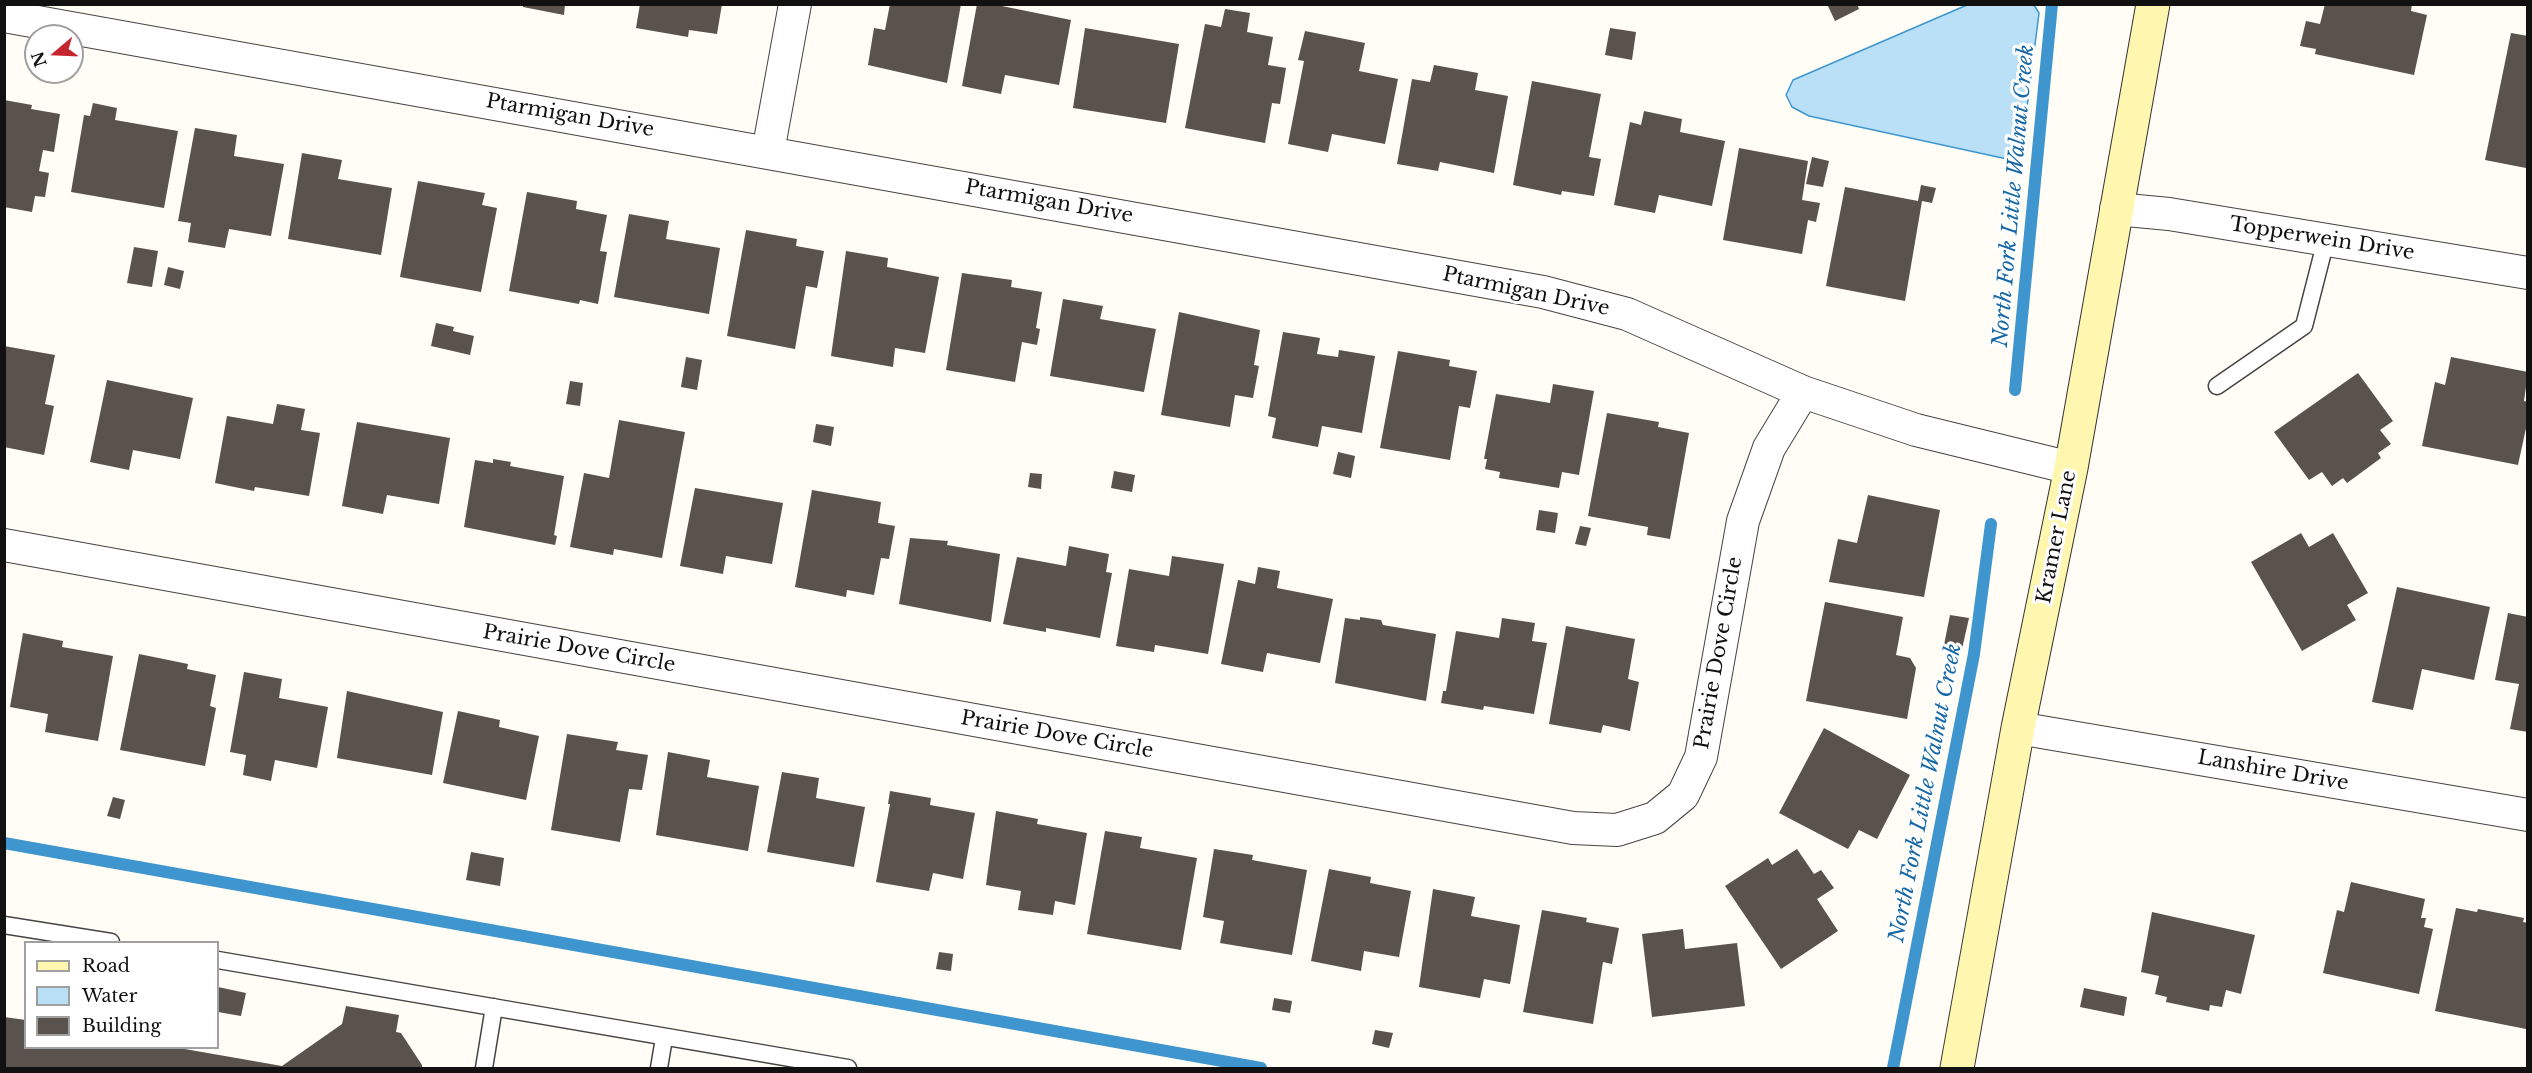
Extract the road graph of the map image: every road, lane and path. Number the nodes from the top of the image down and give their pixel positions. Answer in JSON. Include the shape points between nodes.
{"nodes":[{"id":1,"x":795,"y":4,"type":"edge"},
{"id":2,"x":2153,"y":4,"type":"edge"},
{"id":3,"x":4,"y":16,"type":"edge"},
{"id":4,"x":768,"y":152,"type":"junction"},
{"id":5,"x":2116,"y":208,"type":"junction"},
{"id":6,"x":2326,"y":240,"type":"junction"},
{"id":7,"x":2528,"y":273,"type":"edge"},
{"id":8,"x":2217,"y":386,"type":"dead end"},
{"id":9,"x":1803,"y":392,"type":"junction"},
{"id":10,"x":2071,"y":468,"type":"junction"},
{"id":11,"x":4,"y":545,"type":"edge"},
{"id":12,"x":2018,"y":728,"type":"junction"},
{"id":13,"x":2528,"y":815,"type":"edge"},
{"id":14,"x":4,"y":925,"type":"edge"},
{"id":15,"x":105,"y":941,"type":"edge"},
{"id":16,"x":219,"y":960,"type":"edge"},
{"id":17,"x":494,"y":1007,"type":"junction"},
{"id":18,"x":664,"y":1038,"type":"junction"},
{"id":19,"x":484,"y":1068,"type":"edge"},
{"id":20,"x":659,"y":1068,"type":"edge"},
{"id":21,"x":848,"y":1068,"type":"edge"},
{"id":22,"x":1957,"y":1068,"type":"edge"}],
"edges":[{"from":1,"to":4,"type":"street"},
{"from":2,"to":5,"type":"street","name":"Kramer Lane"},
{"from":3,"to":4,"type":"street","name":"Ptarmigan Drive"},
{"from":4,"to":9,"type":"street","name":"Ptarmigan Drive","via":[[1543,292],[1627,314]]},
{"from":5,"to":6,"type":"street","name":"Topperwein Drive"},
{"from":5,"to":10,"type":"street","name":"Kramer Lane"},
{"from":6,"to":7,"type":"street","name":"Topperwein Drive"},
{"from":6,"to":8,"type":"lane","via":[[2304,326]]},
{"from":9,"to":10,"type":"street","name":"Ptarmigan Drive","via":[[1916,430]]},
{"from":9,"to":11,"type":"street","name":"Prairie Dove Circle","via":[[1769,448],[1743,521],[1701,757],[1683,795],[1655,818],[1617,830],[1574,828]]},
{"from":10,"to":12,"type":"street","name":"Kramer Lane"},
{"from":12,"to":13,"type":"street","name":"Lanshire Drive"},
{"from":12,"to":22,"type":"street","name":"Kramer Lane"},
{"from":14,"to":15,"type":"lane"},
{"from":16,"to":17,"type":"lane"},
{"from":17,"to":18,"type":"lane"},
{"from":17,"to":19,"type":"lane"},
{"from":18,"to":20,"type":"lane"},
{"from":18,"to":21,"type":"lane"}]}
